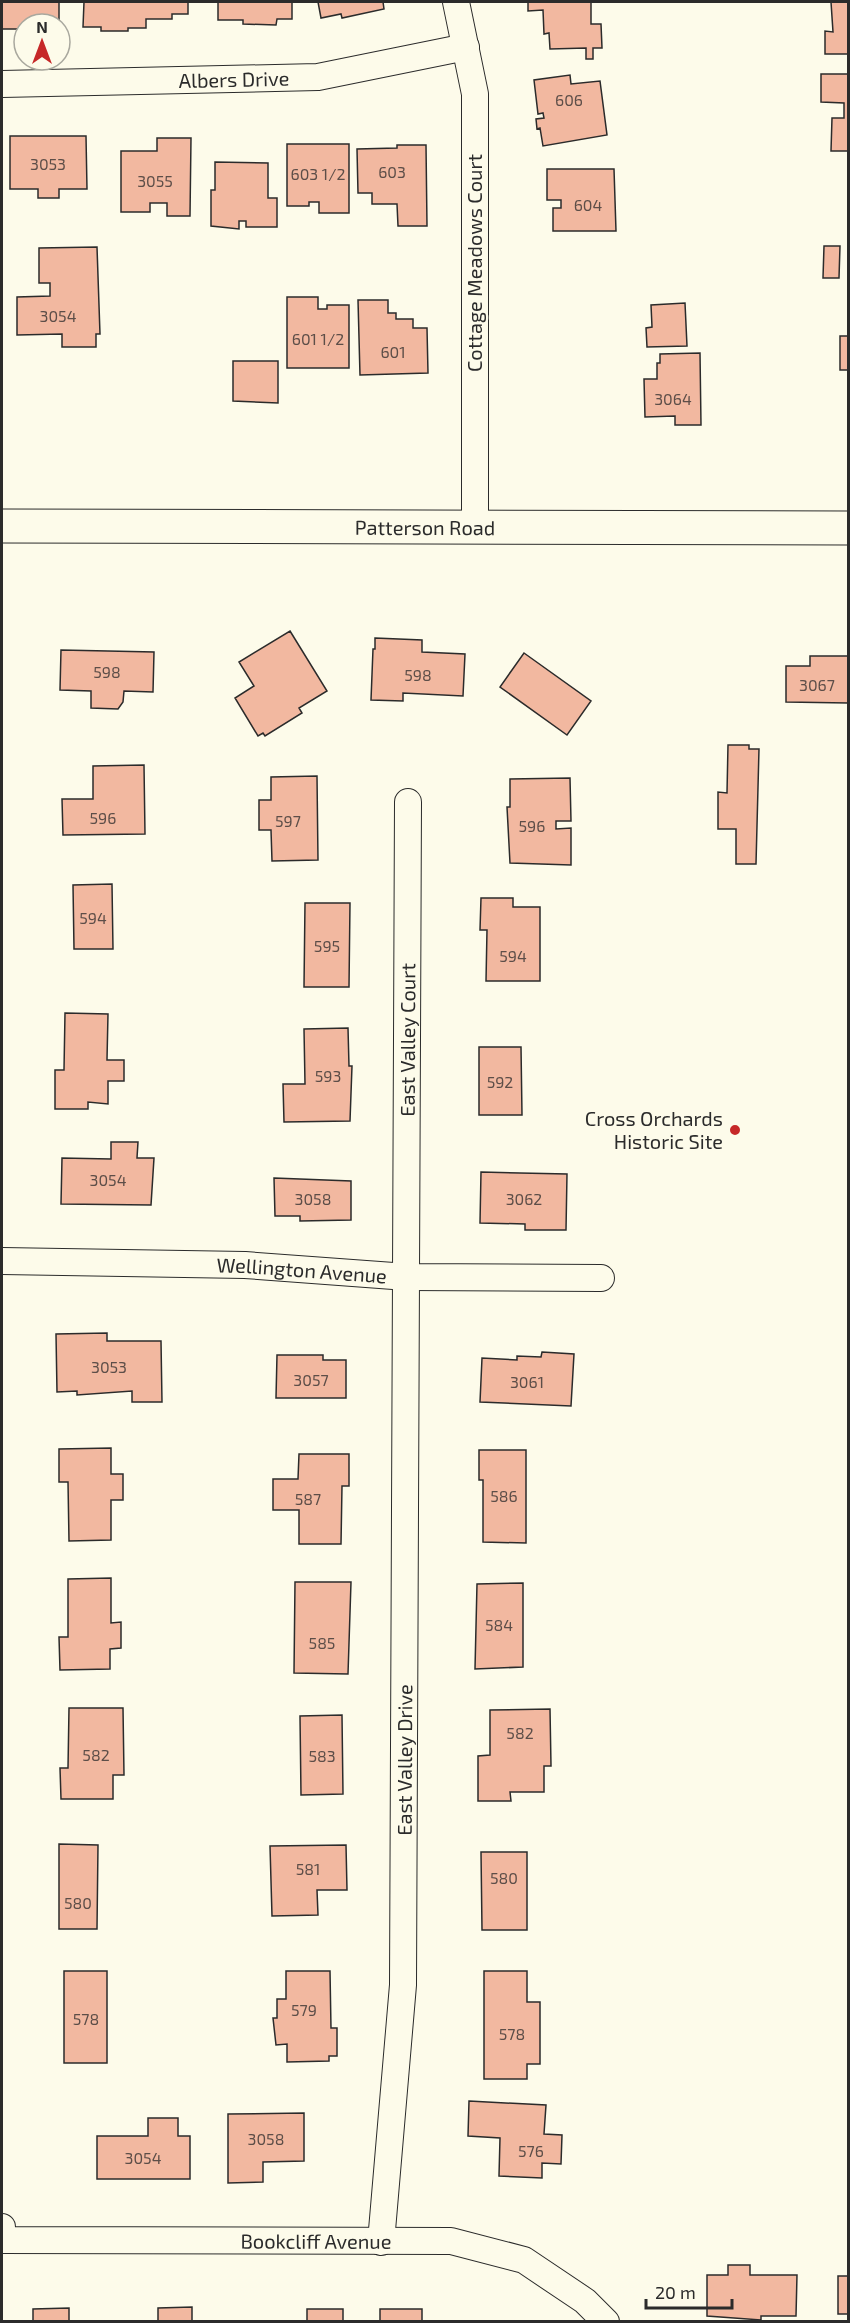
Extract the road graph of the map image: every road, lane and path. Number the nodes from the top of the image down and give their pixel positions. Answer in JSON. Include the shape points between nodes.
{"nodes":[{"id":1,"x":456,"y":2,"type":"edge"},
{"id":2,"x":466,"y":47,"type":"junction"},
{"id":3,"x":2,"y":84,"type":"edge"},
{"id":4,"x":2,"y":526,"type":"edge"},
{"id":5,"x":475,"y":527,"type":"junction"},
{"id":6,"x":849,"y":528,"type":"edge"},
{"id":7,"x":408,"y":802,"type":"dead end"},
{"id":8,"x":2,"y":1261,"type":"edge"},
{"id":9,"x":407,"y":1277,"type":"junction"},
{"id":10,"x":601,"y":1278,"type":"dead end"},
{"id":11,"x":2,"y":2227,"type":"edge"},
{"id":12,"x":2,"y":2240,"type":"edge"},
{"id":13,"x":381,"y":2242,"type":"junction"},
{"id":14,"x":606,"y":2322,"type":"edge"}],
"edges":[{"from":1,"to":2,"type":"street","name":"Cottage Meadows Court"},
{"from":2,"to":3,"type":"street","name":"Albers Drive","via":[[318,76]]},
{"from":2,"to":5,"type":"street","name":"Cottage Meadows Court","via":[[475,94]]},
{"from":4,"to":5,"type":"main road","name":"Patterson Road"},
{"from":5,"to":6,"type":"main road","name":"Patterson Road"},
{"from":7,"to":9,"type":"street","name":"East Valley Court"},
{"from":8,"to":9,"type":"street","name":"Wellington Avenue","via":[[245,1265]]},
{"from":9,"to":10,"type":"street","name":"Wellington Avenue"},
{"from":9,"to":13,"type":"street","name":"East Valley Drive","via":[[403,1985]]},
{"from":11,"to":12,"type":"street"},
{"from":12,"to":13,"type":"street","name":"Bookcliff Avenue"},
{"from":13,"to":14,"type":"street","name":"Bookcliff Avenue","via":[[451,2241],[524,2260],[585,2301]]}]}
